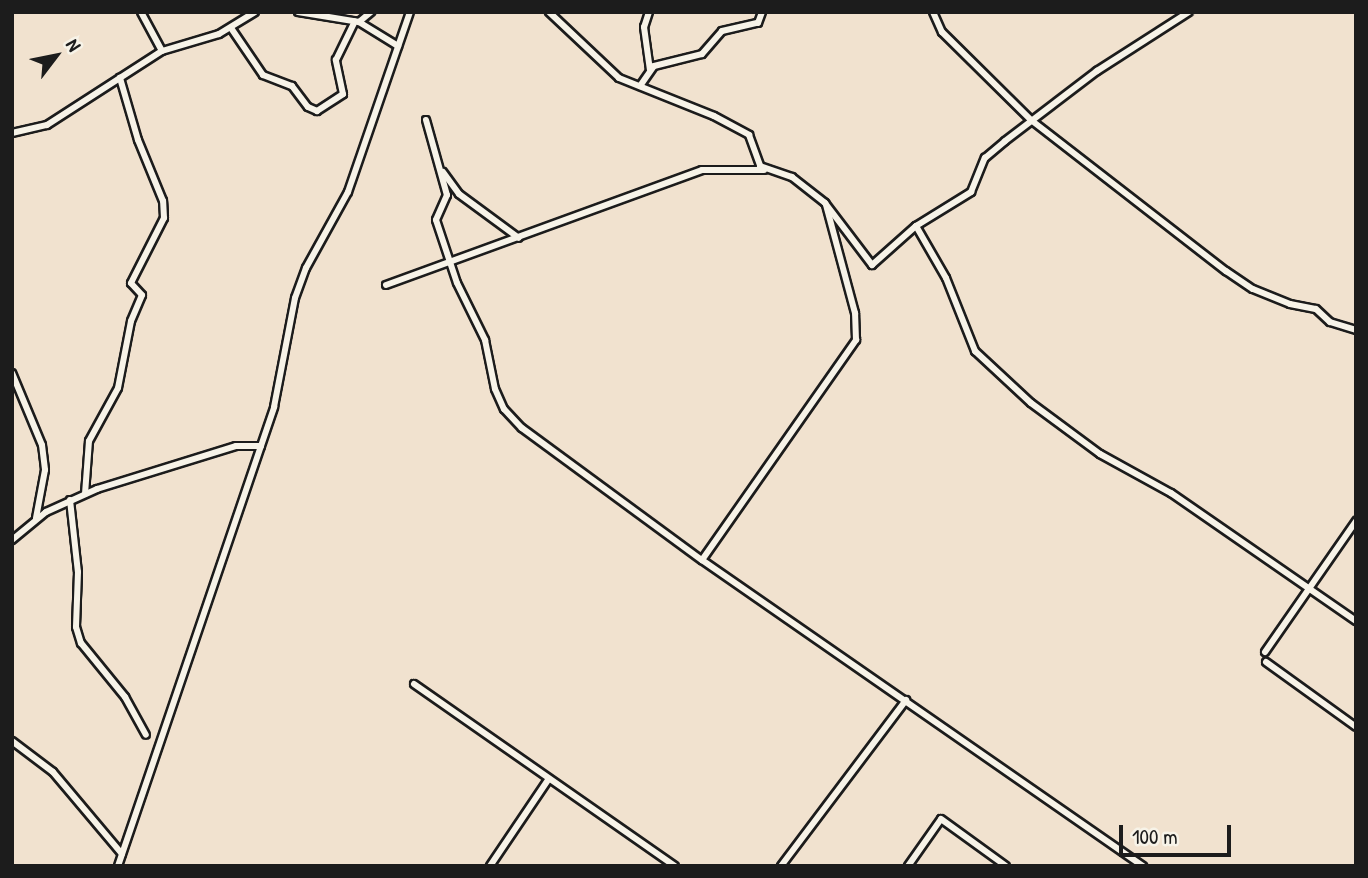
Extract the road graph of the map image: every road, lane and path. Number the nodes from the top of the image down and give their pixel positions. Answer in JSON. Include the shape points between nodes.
{"nodes":[{"id":1,"x":255,"y":12,"type":"edge"},
{"id":2,"x":298,"y":12,"type":"edge"},
{"id":3,"x":371,"y":12,"type":"edge"},
{"id":4,"x":410,"y":12,"type":"edge"},
{"id":5,"x":549,"y":12,"type":"edge"},
{"id":6,"x":649,"y":12,"type":"edge"},
{"id":7,"x":762,"y":12,"type":"edge"},
{"id":8,"x":933,"y":12,"type":"edge"},
{"id":9,"x":1189,"y":12,"type":"edge"},
{"id":10,"x":143,"y":13,"type":"edge"},
{"id":11,"x":357,"y":21,"type":"junction"},
{"id":12,"x":231,"y":28,"type":"junction"},
{"id":13,"x":398,"y":46,"type":"junction"},
{"id":14,"x":162,"y":51,"type":"junction"},
{"id":15,"x":650,"y":72,"type":"junction"},
{"id":16,"x":120,"y":78,"type":"junction"},
{"id":17,"x":640,"y":86,"type":"junction"},
{"id":18,"x":426,"y":120,"type":"dead end"},
{"id":19,"x":1031,"y":120,"type":"junction"},
{"id":20,"x":12,"y":132,"type":"edge"},
{"id":21,"x":439,"y":164,"type":"junction"},
{"id":22,"x":764,"y":170,"type":"junction"},
{"id":23,"x":825,"y":203,"type":"junction"},
{"id":24,"x":916,"y":226,"type":"junction"},
{"id":25,"x":519,"y":238,"type":"junction"},
{"id":26,"x":451,"y":261,"type":"junction"},
{"id":27,"x":386,"y":285,"type":"dead end"},
{"id":28,"x":1356,"y":330,"type":"edge"},
{"id":29,"x":12,"y":373,"type":"edge"},
{"id":30,"x":261,"y":446,"type":"junction"},
{"id":31,"x":85,"y":494,"type":"junction"},
{"id":32,"x":70,"y":500,"type":"junction"},
{"id":33,"x":36,"y":518,"type":"junction"},
{"id":34,"x":1356,"y":521,"type":"edge"},
{"id":35,"x":12,"y":540,"type":"edge"},
{"id":36,"x":702,"y":560,"type":"junction"},
{"id":37,"x":1309,"y":588,"type":"junction"},
{"id":38,"x":1356,"y":621,"type":"edge"},
{"id":39,"x":1265,"y":652,"type":"dead end"},
{"id":40,"x":1266,"y":662,"type":"dead end"},
{"id":41,"x":414,"y":684,"type":"dead end"},
{"id":42,"x":906,"y":699,"type":"junction"},
{"id":43,"x":1356,"y":727,"type":"edge"},
{"id":44,"x":146,"y":735,"type":"dead end"},
{"id":45,"x":12,"y":741,"type":"edge"},
{"id":46,"x":548,"y":780,"type":"junction"},
{"id":47,"x":122,"y":854,"type":"junction"},
{"id":48,"x":118,"y":866,"type":"edge"},
{"id":49,"x":490,"y":866,"type":"edge"},
{"id":50,"x":675,"y":866,"type":"edge"},
{"id":51,"x":780,"y":866,"type":"edge"},
{"id":52,"x":908,"y":866,"type":"edge"},
{"id":53,"x":1006,"y":866,"type":"edge"},
{"id":54,"x":1143,"y":866,"type":"edge"}],
"edges":[{"from":1,"to":12,"type":"street"},
{"from":2,"to":11,"type":"street"},
{"from":3,"to":11,"type":"street"},
{"from":4,"to":13,"type":"street"},
{"from":5,"to":17,"type":"street","via":[[609,71]]},
{"from":6,"to":15,"type":"street","via":[[644,27]]},
{"from":7,"to":15,"type":"street","via":[[758,23],[722,31],[702,54],[664,62]]},
{"from":8,"to":19,"type":"street","via":[[942,32]]},
{"from":9,"to":19,"type":"street"},
{"from":10,"to":14,"type":"street"},
{"from":11,"to":12,"type":"street","via":[[336,60],[343,94],[317,111],[308,107],[292,86],[281,79],[274,83],[263,75]]},
{"from":11,"to":13,"type":"street"},
{"from":12,"to":14,"type":"street"},
{"from":13,"to":30,"type":"street","via":[[348,192],[306,268],[295,298]]},
{"from":14,"to":16,"type":"street"},
{"from":15,"to":17,"type":"street"},
{"from":16,"to":20,"type":"street","via":[[47,125]]},
{"from":16,"to":31,"type":"street","via":[[163,201],[164,218],[131,283],[142,295],[131,321],[118,388],[89,441]]},
{"from":17,"to":22,"type":"street","via":[[749,135]]},
{"from":18,"to":21,"type":"street"},
{"from":19,"to":24,"type":"street","via":[[985,158],[971,192]]},
{"from":19,"to":28,"type":"street","via":[[1253,289],[1316,309],[1330,322]]},
{"from":21,"to":25,"type":"street","via":[[459,194]]},
{"from":21,"to":26,"type":"street","via":[[447,195],[436,220]]},
{"from":22,"to":23,"type":"street","via":[[792,177]]},
{"from":22,"to":25,"type":"street","via":[[702,170]]},
{"from":23,"to":24,"type":"street","via":[[872,265]]},
{"from":23,"to":36,"type":"street","via":[[851,295],[856,340]]},
{"from":24,"to":37,"type":"street","via":[[946,278],[975,351],[996,372],[1070,433],[1171,493]]},
{"from":25,"to":26,"type":"street"},
{"from":26,"to":27,"type":"street"},
{"from":26,"to":36,"type":"street","via":[[485,340],[504,409],[522,428]]},
{"from":29,"to":33,"type":"street","via":[[42,445],[45,471]]},
{"from":30,"to":31,"type":"street","via":[[236,446]]},
{"from":30,"to":47,"type":"street"},
{"from":31,"to":32,"type":"street"},
{"from":32,"to":33,"type":"street"},
{"from":32,"to":44,"type":"street","via":[[78,572],[76,627],[81,643],[125,697]]},
{"from":33,"to":35,"type":"street"},
{"from":34,"to":37,"type":"street"},
{"from":36,"to":42,"type":"street"},
{"from":37,"to":38,"type":"street"},
{"from":37,"to":39,"type":"street"},
{"from":40,"to":43,"type":"street"},
{"from":41,"to":46,"type":"street"},
{"from":42,"to":51,"type":"street"},
{"from":42,"to":54,"type":"street"},
{"from":45,"to":47,"type":"street","via":[[53,772]]},
{"from":46,"to":49,"type":"street"},
{"from":46,"to":50,"type":"street"},
{"from":47,"to":48,"type":"street"},
{"from":52,"to":53,"type":"street","via":[[941,819]]}]}
